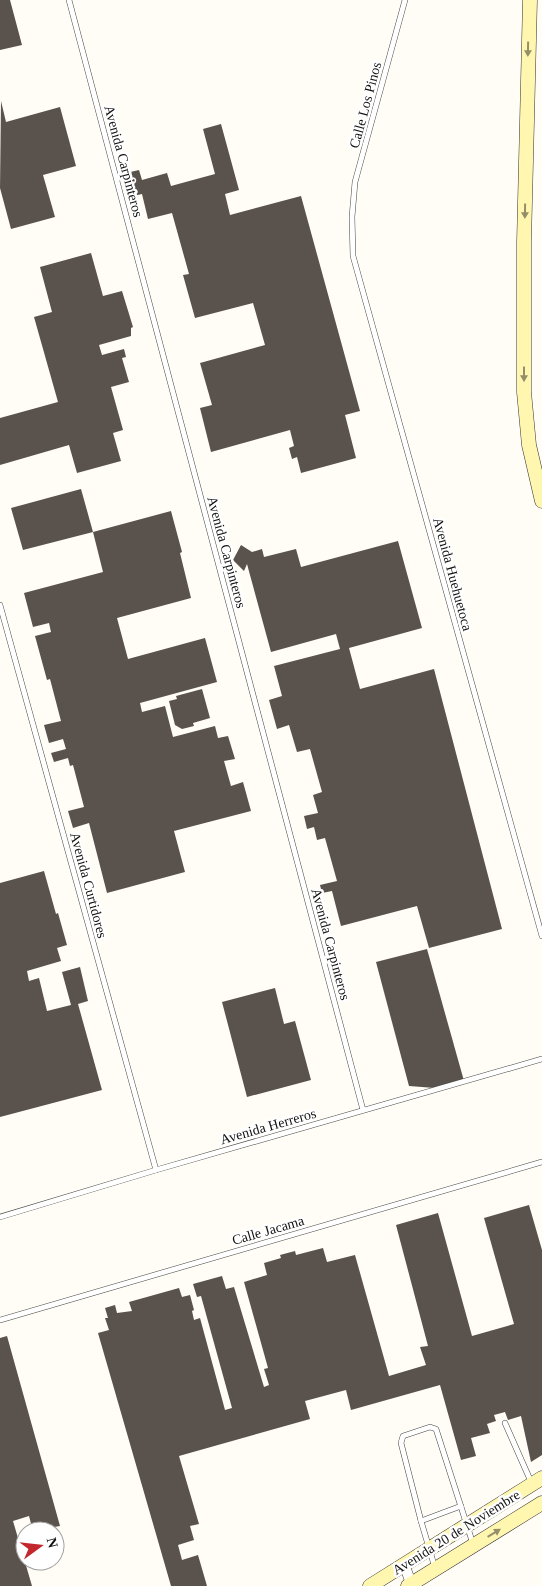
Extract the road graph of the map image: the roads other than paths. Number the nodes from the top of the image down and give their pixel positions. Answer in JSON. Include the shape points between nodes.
{"nodes":[{"id":1,"x":69,"y":0,"type":"edge"},
{"id":2,"x":405,"y":0,"type":"edge"},
{"id":3,"x":530,"y":0,"type":"edge"},
{"id":4,"x":352,"y":217,"type":"joint"},
{"id":5,"x":542,"y":501,"type":"edge"},
{"id":6,"x":0,"y":605,"type":"edge"},
{"id":7,"x":542,"y":936,"type":"edge"},
{"id":8,"x":542,"y":1059,"type":"edge"},
{"id":9,"x":363,"y":1110,"type":"junction"},
{"id":10,"x":542,"y":1162,"type":"edge"},
{"id":11,"x":156,"y":1170,"type":"junction"},
{"id":12,"x":0,"y":1217,"type":"edge"},
{"id":13,"x":0,"y":1320,"type":"edge"},
{"id":14,"x":505,"y":1423,"type":"dead end"},
{"id":15,"x":537,"y":1481,"type":"edge"},
{"id":16,"x":542,"y":1504,"type":"edge"},
{"id":17,"x":461,"y":1506,"type":"junction"},
{"id":18,"x":421,"y":1521,"type":"junction"},
{"id":19,"x":468,"y":1525,"type":"junction"},
{"id":20,"x":473,"y":1545,"type":"junction"},
{"id":21,"x":430,"y":1549,"type":"junction"},
{"id":22,"x":404,"y":1564,"type":"junction"},
{"id":23,"x":435,"y":1569,"type":"junction"},
{"id":24,"x":410,"y":1585,"type":"edge"},
{"id":25,"x":370,"y":1586,"type":"edge"}],
"edges":[{"from":1,"to":9,"type":"lane","name":"Avenida Carpinteros"},
{"from":2,"to":4,"type":"lane","name":"Calle Los Pinos","via":[[355,182]]},
{"from":3,"to":5,"type":"main road","one_way":true,"via":[[524,392],[529,445]]},
{"from":4,"to":7,"type":"lane","name":"Avenida Huehuetoca","via":[[353,256]]},
{"from":6,"to":11,"type":"lane","name":"Avenida Curtidores"},
{"from":8,"to":9,"type":"lane","name":"Avenida Herreros"},
{"from":9,"to":11,"type":"lane","name":"Avenida Herreros"},
{"from":10,"to":13,"type":"lane","name":"Calle Jacama"},
{"from":11,"to":12,"type":"lane","name":"Avenida Herreros"},
{"from":14,"to":15,"type":"lane"},
{"from":15,"to":19,"type":"main road","name":"Avenida 20 de Noviembre"},
{"from":20,"to":16,"type":"main road","name":"Avenida 20 de Noviembre","one_way":true},
{"from":17,"to":18,"type":"lane"},
{"from":17,"to":18,"type":"lane","via":[[436,1429],[430,1427],[406,1434],[401,1443]]},
{"from":17,"to":19,"type":"lane"},
{"from":18,"to":21,"type":"lane"},
{"from":19,"to":20,"type":"lane"},
{"from":19,"to":21,"type":"main road","name":"Avenida 20 de Noviembre"},
{"from":20,"to":23,"type":"main road","name":"Avenida 20 de Noviembre"},
{"from":21,"to":22,"type":"main road","name":"Avenida 20 de Noviembre"},
{"from":21,"to":23,"type":"lane"},
{"from":22,"to":24,"type":"street"},
{"from":22,"to":25,"type":"main road","name":"Avenida 20 de Noviembre"},
{"from":23,"to":24,"type":"main road","name":"Avenida 20 de Noviembre"}]}
